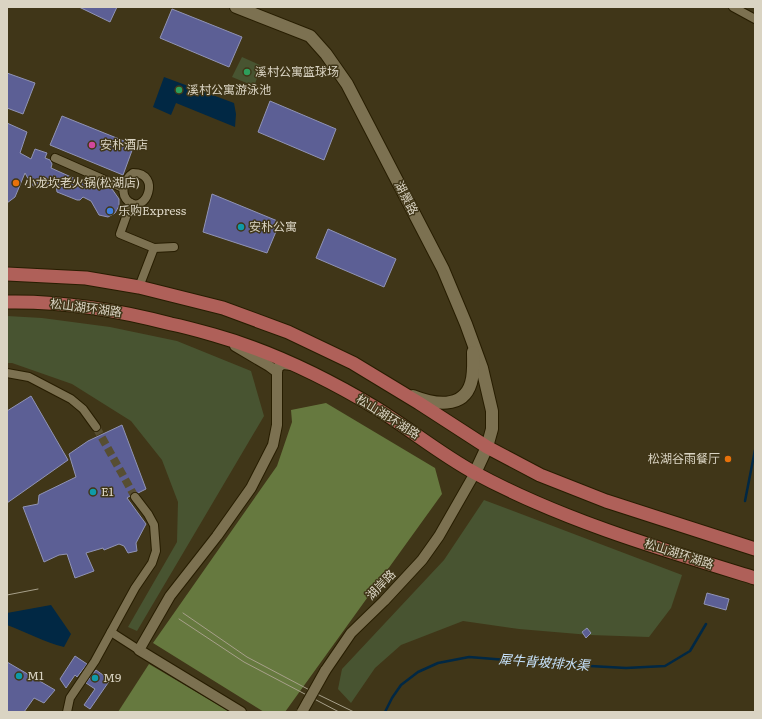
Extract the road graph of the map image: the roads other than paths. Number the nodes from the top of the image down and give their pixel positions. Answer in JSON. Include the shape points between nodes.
{"nodes":[{"id":1,"x":236,"y":7,"type":"edge"},
{"id":2,"x":733,"y":7,"type":"edge"},
{"id":3,"x":755,"y":19,"type":"edge"},
{"id":4,"x":55,"y":158,"type":"dead end"},
{"id":5,"x":123,"y":188,"type":"junction"},
{"id":6,"x":131,"y":203,"type":"junction"},
{"id":7,"x":174,"y":247,"type":"dead end"},
{"id":8,"x":154,"y":248,"type":"junction"},
{"id":9,"x":10,"y":273,"type":"edge"},
{"id":10,"x":139,"y":288,"type":"junction"},
{"id":11,"x":7,"y":302,"type":"edge"},
{"id":12,"x":216,"y":335,"type":"junction"},
{"id":13,"x":473,"y":343,"type":"junction"},
{"id":14,"x":292,"y":365,"type":"junction"},
{"id":15,"x":7,"y":373,"type":"edge"},
{"id":16,"x":278,"y":376,"type":"junction"},
{"id":17,"x":399,"y":391,"type":"junction"},
{"id":18,"x":96,"y":427,"type":"tunnel mouth"},
{"id":19,"x":487,"y":447,"type":"junction"},
{"id":20,"x":474,"y":473,"type":"junction"},
{"id":21,"x":135,"y":497,"type":"tunnel mouth"},
{"id":22,"x":755,"y":549,"type":"edge"},
{"id":23,"x":755,"y":578,"type":"edge"},
{"id":24,"x":111,"y":632,"type":"junction"},
{"id":25,"x":139,"y":650,"type":"junction"},
{"id":26,"x":66,"y":712,"type":"edge"},
{"id":27,"x":242,"y":712,"type":"edge"},
{"id":28,"x":302,"y":712,"type":"edge"}],
"edges":[{"from":1,"to":13,"type":"main road","name":"湖景路","via":[[310,36],[326,54],[347,84],[443,270]]},
{"from":2,"to":3,"type":"street"},
{"from":4,"to":5,"type":"street"},
{"from":5,"to":6,"type":"street","via":[[127,201]]},
{"from":5,"to":6,"type":"street","via":[[133,173],[142,175],[149,183],[148,193],[143,202]]},
{"from":6,"to":8,"type":"street","via":[[120,234]]},
{"from":7,"to":8,"type":"street"},
{"from":8,"to":10,"type":"street"},
{"from":9,"to":10,"type":"main road","via":[[86,278]]},
{"from":10,"to":17,"type":"main road","via":[[223,308],[288,332],[353,363]]},
{"from":11,"to":12,"type":"main road","name":"松山湖环湖路","via":[[83,306],[143,316]]},
{"from":12,"to":14,"type":"main road","name":"松山湖环湖路"},
{"from":12,"to":16,"type":"street","via":[[269,366]]},
{"from":13,"to":17,"type":"main road","via":[[473,374],[470,385],[462,397],[450,403],[436,403]]},
{"from":13,"to":19,"type":"main road","name":"湖景路","via":[[492,411],[492,429]]},
{"from":14,"to":16,"type":"street","via":[[283,364],[278,367]]},
{"from":14,"to":20,"type":"main road","name":"松山湖环湖路","via":[[376,408]]},
{"from":15,"to":18,"type":"street","via":[[29,377],[71,399],[83,409]]},
{"from":16,"to":25,"type":"street","via":[[278,425],[272,445],[251,488],[170,596]]},
{"from":17,"to":19,"type":"main road"},
{"from":19,"to":20,"type":"main road","name":"湖景路"},
{"from":19,"to":22,"type":"main road","via":[[540,475],[606,501]]},
{"from":20,"to":23,"type":"main road","name":"松山湖环湖路","via":[[529,500],[596,527]]},
{"from":20,"to":28,"type":"street","name":"湖岸路","bridge":true,"via":[[439,536],[422,560],[351,633],[325,671]]},
{"from":21,"to":24,"type":"street","via":[[154,525],[156,551],[152,563]]},
{"from":24,"to":25,"type":"street"},
{"from":24,"to":26,"type":"street","via":[[70,698]]},
{"from":25,"to":27,"type":"street"}]}
